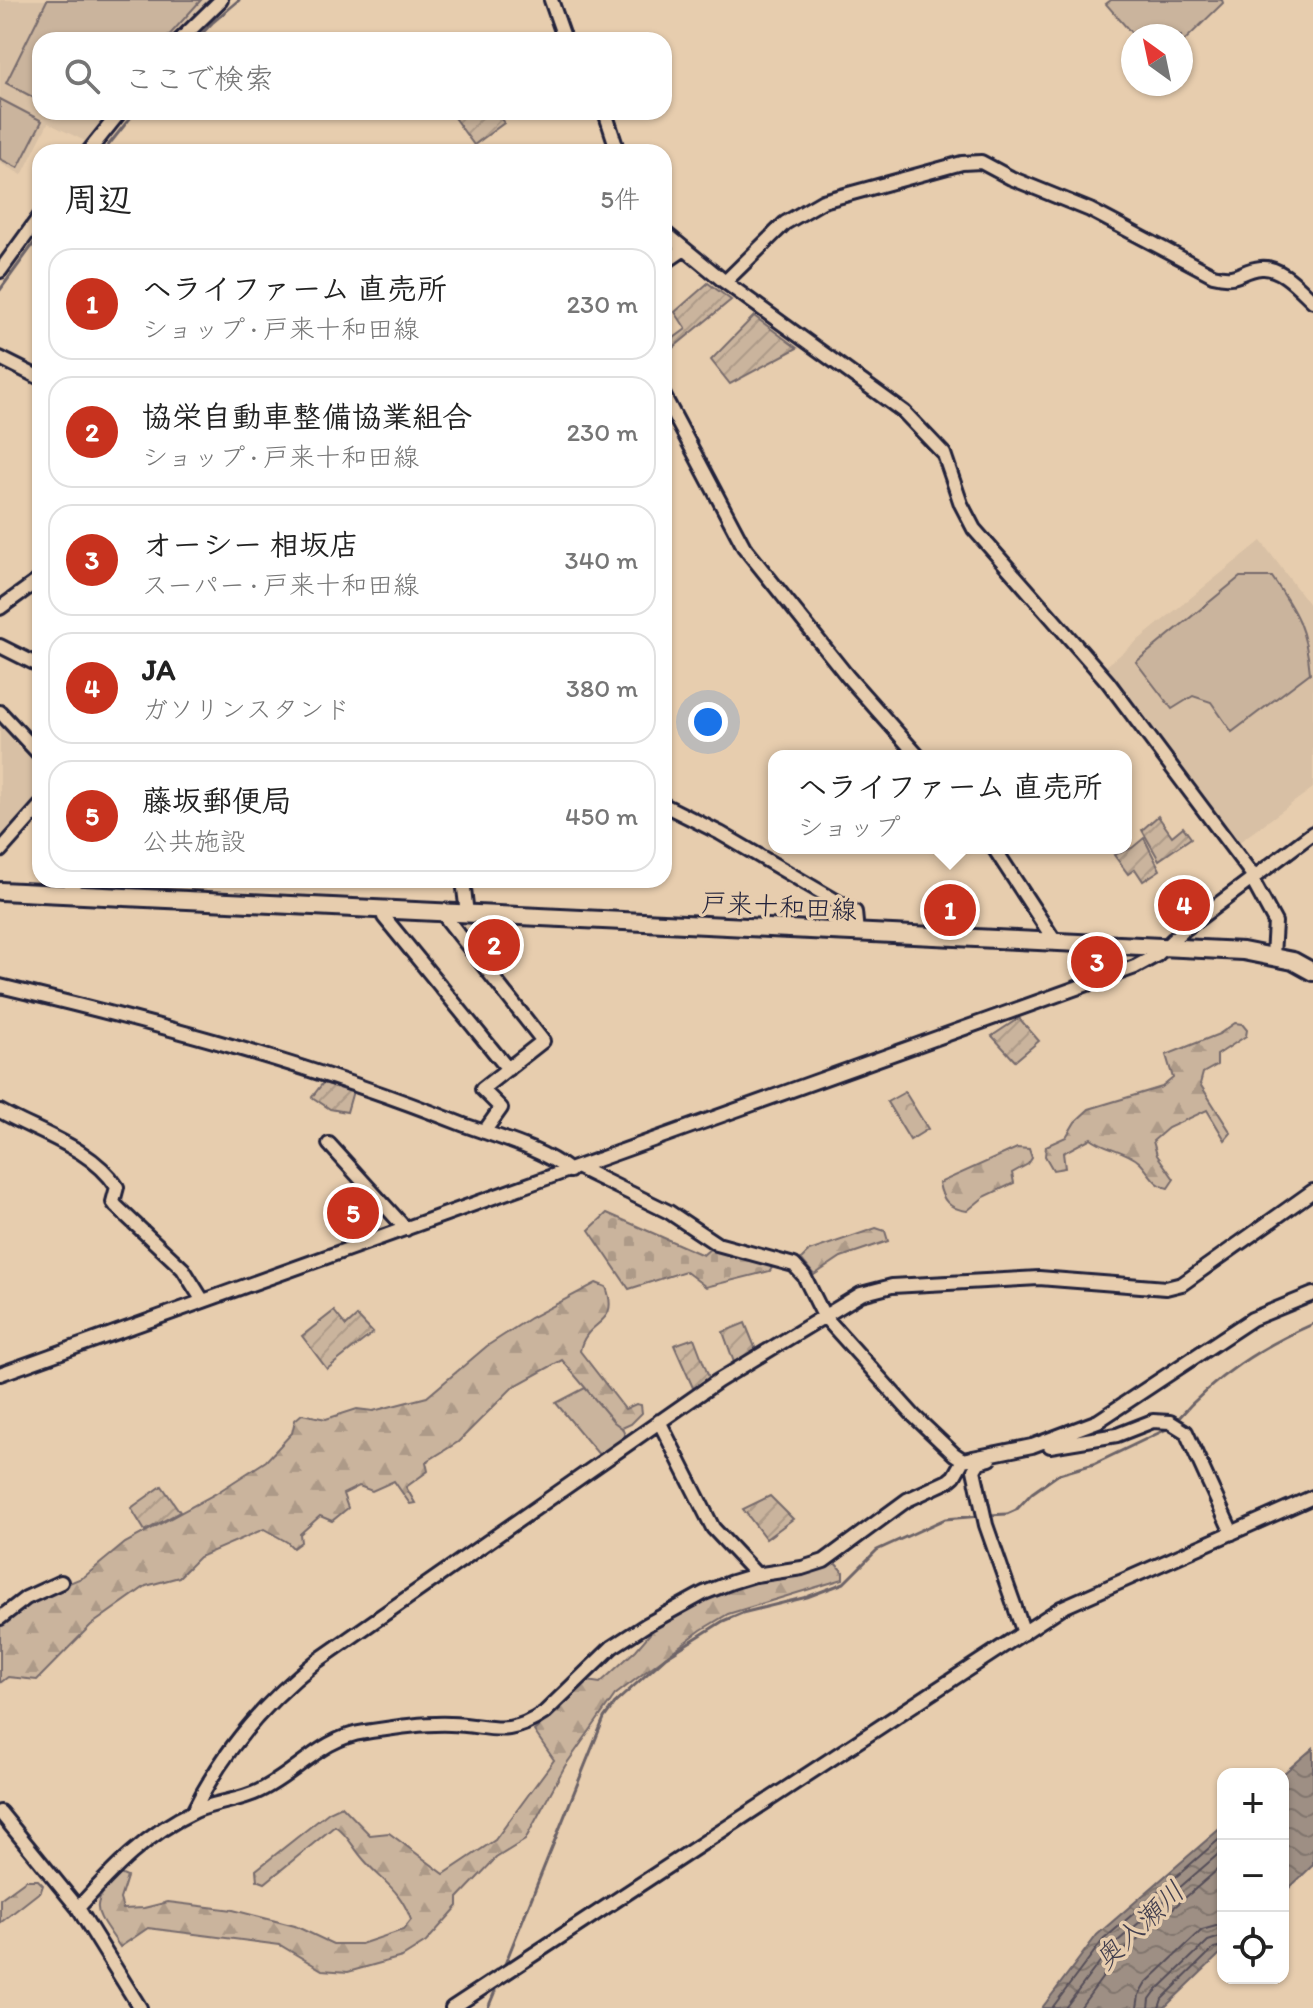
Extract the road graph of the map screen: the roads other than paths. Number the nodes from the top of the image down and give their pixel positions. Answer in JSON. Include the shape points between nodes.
{"nodes":[{"id":1,"x":221,"y":0,"type":"edge"},
{"id":2,"x":551,"y":0,"type":"edge"},
{"id":3,"x":188,"y":32,"type":"edge"},
{"id":4,"x":562,"y":32,"type":"edge"},
{"id":5,"x":114,"y":120,"type":"edge"},
{"id":6,"x":608,"y":120,"type":"edge"},
{"id":7,"x":94,"y":144,"type":"edge"},
{"id":8,"x":615,"y":144,"type":"edge"},
{"id":9,"x":32,"y":227,"type":"edge"},
{"id":10,"x":672,"y":240,"type":"edge"},
{"id":11,"x":683,"y":250,"type":"junction"},
{"id":12,"x":672,"y":258,"type":"edge"},
{"id":13,"x":0,"y":271,"type":"edge"},
{"id":14,"x":725,"y":282,"type":"junction"},
{"id":15,"x":1313,"y":301,"type":"edge"},
{"id":16,"x":0,"y":358,"type":"edge"},
{"id":17,"x":32,"y":374,"type":"edge"},
{"id":18,"x":672,"y":411,"type":"edge"},
{"id":19,"x":32,"y":585,"type":"edge"},
{"id":20,"x":0,"y":608,"type":"edge"},
{"id":21,"x":0,"y":646,"type":"edge"},
{"id":22,"x":32,"y":662,"type":"edge"},
{"id":23,"x":0,"y":712,"type":"edge"},
{"id":24,"x":32,"y":746,"type":"edge"},
{"id":25,"x":913,"y":750,"type":"edge"},
{"id":26,"x":672,"y":809,"type":"edge"},
{"id":27,"x":32,"y":815,"type":"edge"},
{"id":28,"x":1313,"y":833,"type":"edge"},
{"id":29,"x":0,"y":851,"type":"edge"},
{"id":30,"x":998,"y":854,"type":"edge"},
{"id":31,"x":1252,"y":878,"type":"junction"},
{"id":32,"x":70,"y":888,"type":"edge"},
{"id":33,"x":464,"y":888,"type":"edge"},
{"id":34,"x":0,"y":891,"type":"edge"},
{"id":35,"x":65,"y":894,"type":"junction"},
{"id":36,"x":0,"y":902,"type":"edge"},
{"id":37,"x":385,"y":910,"type":"junction"},
{"id":38,"x":442,"y":913,"type":"junction"},
{"id":39,"x":467,"y":914,"type":"junction"},
{"id":40,"x":857,"y":933,"type":"junction"},
{"id":41,"x":1056,"y":943,"type":"junction"},
{"id":42,"x":1166,"y":948,"type":"junction"},
{"id":43,"x":1273,"y":956,"type":"junction"},
{"id":44,"x":1313,"y":972,"type":"edge"},
{"id":45,"x":0,"y":986,"type":"edge"},
{"id":46,"x":508,"y":1069,"type":"junction"},
{"id":47,"x":0,"y":1111,"type":"edge"},
{"id":48,"x":484,"y":1132,"type":"junction"},
{"id":49,"x":329,"y":1144,"type":"dead end"},
{"id":50,"x":574,"y":1169,"type":"junction"},
{"id":51,"x":1313,"y":1191,"type":"edge"},
{"id":52,"x":406,"y":1229,"type":"junction"},
{"id":53,"x":1313,"y":1294,"type":"edge"},
{"id":54,"x":203,"y":1301,"type":"junction"},
{"id":55,"x":824,"y":1316,"type":"junction"},
{"id":56,"x":0,"y":1374,"type":"edge"},
{"id":57,"x":659,"y":1421,"type":"junction"},
{"id":58,"x":1027,"y":1446,"type":"junction"},
{"id":59,"x":999,"y":1453,"type":"junction"},
{"id":60,"x":963,"y":1460,"type":"junction"},
{"id":61,"x":1313,"y":1497,"type":"edge"},
{"id":62,"x":1232,"y":1533,"type":"junction"},
{"id":63,"x":757,"y":1575,"type":"junction"},
{"id":64,"x":61,"y":1582,"type":"dead end"},
{"id":65,"x":0,"y":1618,"type":"edge"},
{"id":66,"x":1024,"y":1633,"type":"junction"},
{"id":67,"x":0,"y":1812,"type":"edge"},
{"id":68,"x":193,"y":1812,"type":"junction"},
{"id":69,"x":78,"y":1908,"type":"junction"},
{"id":70,"x":140,"y":2008,"type":"edge"},
{"id":71,"x":452,"y":2008,"type":"edge"}],
"edges":[{"from":1,"to":3,"type":"street"},
{"from":2,"to":4,"type":"street"},
{"from":5,"to":7,"type":"street"},
{"from":6,"to":8,"type":"street"},
{"from":9,"to":13,"type":"street"},
{"from":10,"to":11,"type":"street"},
{"from":11,"to":12,"type":"street"},
{"from":11,"to":14,"type":"street"},
{"from":14,"to":15,"type":"street","via":[[785,223],[823,201],[981,162],[1090,210],[1213,275],[1227,279],[1269,269]]},
{"from":14,"to":31,"type":"street","via":[[887,398],[936,443],[974,529],[1108,682]]},
{"from":16,"to":17,"type":"street"},
{"from":18,"to":25,"type":"street","via":[[744,547]]},
{"from":19,"to":20,"type":"street"},
{"from":21,"to":22,"type":"street"},
{"from":23,"to":24,"type":"street"},
{"from":26,"to":40,"type":"street","via":[[855,912]]},
{"from":27,"to":29,"type":"street"},
{"from":28,"to":31,"type":"street"},
{"from":30,"to":41,"type":"street"},
{"from":31,"to":42,"type":"street"},
{"from":31,"to":43,"type":"street","via":[[1275,922]]},
{"from":32,"to":35,"type":"street"},
{"from":33,"to":39,"type":"street"},
{"from":34,"to":35,"type":"main road","name":"戸来十和田線"},
{"from":34,"to":36,"type":"street"},
{"from":35,"to":37,"type":"main road","name":"戸来十和田線"},
{"from":37,"to":38,"type":"main road","name":"戸来十和田線"},
{"from":37,"to":46,"type":"street","via":[[384,917]]},
{"from":38,"to":39,"type":"main road","name":"戸来十和田線"},
{"from":38,"to":46,"type":"street","via":[[543,1041]]},
{"from":39,"to":40,"type":"main road","name":"戸来十和田線"},
{"from":40,"to":41,"type":"main road","name":"戸来十和田線"},
{"from":41,"to":42,"type":"main road","name":"戸来十和田線"},
{"from":42,"to":43,"type":"main road","name":"戸来十和田線"},
{"from":42,"to":50,"type":"street","via":[[1135,967]]},
{"from":43,"to":44,"type":"main road","name":"戸来十和田線"},
{"from":45,"to":48,"type":"street","via":[[141,1019]]},
{"from":46,"to":48,"type":"street","via":[[482,1089],[501,1108]]},
{"from":47,"to":54,"type":"street","via":[[79,1151],[110,1175],[117,1187],[113,1202],[183,1269]]},
{"from":48,"to":50,"type":"street"},
{"from":49,"to":52,"type":"street"},
{"from":50,"to":52,"type":"street"},
{"from":50,"to":55,"type":"street","via":[[669,1212],[717,1244],[794,1265]]},
{"from":51,"to":55,"type":"street","via":[[1182,1284],[1166,1288],[1039,1278],[892,1286],[861,1294]]},
{"from":52,"to":54,"type":"street"},
{"from":53,"to":58,"type":"street","via":[[1252,1319],[1098,1421]]},
{"from":54,"to":56,"type":"street"},
{"from":55,"to":57,"type":"street"},
{"from":55,"to":60,"type":"street","via":[[914,1416]]},
{"from":57,"to":63,"type":"street","via":[[713,1528]]},
{"from":57,"to":68,"type":"street","via":[[296,1678],[234,1744]]},
{"from":58,"to":59,"type":"street"},
{"from":58,"to":62,"type":"street","via":[[1117,1435],[1153,1421],[1173,1423],[1192,1443]]},
{"from":59,"to":60,"type":"street"},
{"from":59,"to":66,"type":"street","via":[[975,1466],[984,1514]]},
{"from":60,"to":63,"type":"street","via":[[948,1481],[907,1500],[824,1561]]},
{"from":61,"to":62,"type":"street"},
{"from":62,"to":66,"type":"street","via":[[1061,1608]]},
{"from":63,"to":68,"type":"street","via":[[704,1593],[624,1638],[531,1721],[496,1730],[449,1724],[344,1736],[259,1791]]},
{"from":64,"to":65,"type":"street","via":[[26,1598]]},
{"from":66,"to":71,"type":"street"},
{"from":67,"to":69,"type":"street"},
{"from":68,"to":69,"type":"street","via":[[123,1859]]},
{"from":69,"to":70,"type":"street"}]}
